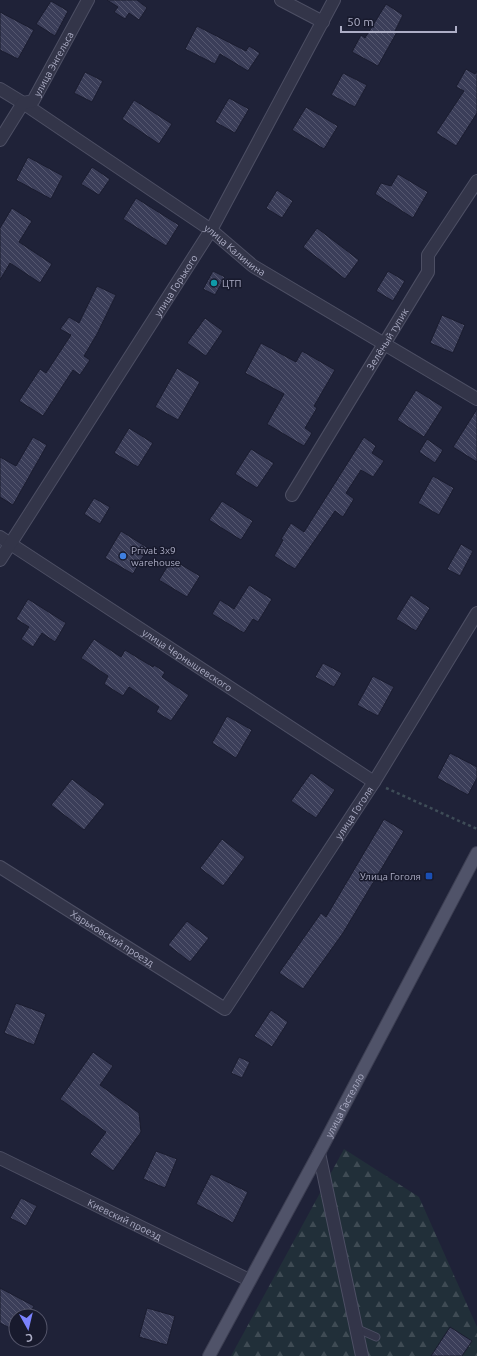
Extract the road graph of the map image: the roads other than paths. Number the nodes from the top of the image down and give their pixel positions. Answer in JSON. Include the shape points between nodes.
{"nodes":[{"id":1,"x":88,"y":0,"type":"edge"},
{"id":2,"x":281,"y":0,"type":"edge"},
{"id":3,"x":334,"y":0,"type":"edge"},
{"id":4,"x":323,"y":22,"type":"junction"},
{"id":5,"x":0,"y":89,"type":"edge"},
{"id":6,"x":23,"y":103,"type":"junction"},
{"id":7,"x":0,"y":140,"type":"edge"},
{"id":8,"x":477,"y":182,"type":"edge"},
{"id":9,"x":211,"y":230,"type":"junction"},
{"id":10,"x":384,"y":345,"type":"junction"},
{"id":11,"x":477,"y":399,"type":"edge"},
{"id":12,"x":292,"y":495,"type":"dead end"},
{"id":13,"x":5,"y":540,"type":"edge"},
{"id":14,"x":0,"y":560,"type":"edge"},
{"id":15,"x":477,"y":613,"type":"edge"},
{"id":16,"x":374,"y":782,"type":"junction"},
{"id":17,"x":477,"y":853,"type":"edge"},
{"id":18,"x":0,"y":867,"type":"edge"},
{"id":19,"x":225,"y":1009,"type":"joint"},
{"id":20,"x":319,"y":1153,"type":"junction"},
{"id":21,"x":0,"y":1158,"type":"edge"},
{"id":22,"x":249,"y":1280,"type":"junction"},
{"id":23,"x":358,"y":1329,"type":"junction"},
{"id":24,"x":376,"y":1337,"type":"dead end"},
{"id":25,"x":208,"y":1356,"type":"edge"},
{"id":26,"x":362,"y":1356,"type":"edge"}],
"edges":[{"from":1,"to":6,"type":"street","name":"улица Энгельса","via":[[33,101]]},
{"from":2,"to":4,"type":"street"},
{"from":3,"to":4,"type":"street","name":"улица Горького"},
{"from":4,"to":9,"type":"street","name":"улица Горького"},
{"from":5,"to":6,"type":"street","name":"улица Калинина"},
{"from":6,"to":7,"type":"street","name":"улица Энгельса"},
{"from":6,"to":9,"type":"street","name":"улица Калинина"},
{"from":8,"to":10,"type":"street","name":"Зелёный тупик","via":[[428,255],[428,272]]},
{"from":9,"to":10,"type":"street","name":"улица Калинина","via":[[253,266]]},
{"from":9,"to":13,"type":"street","name":"улица Горького"},
{"from":10,"to":11,"type":"street","name":"улица Калинина"},
{"from":10,"to":12,"type":"street","name":"Зелёный тупик"},
{"from":13,"to":14,"type":"street","name":"улица Горького"},
{"from":13,"to":16,"type":"street","name":"улица Чернышевского"},
{"from":15,"to":16,"type":"street","name":"улица Гоголя"},
{"from":16,"to":19,"type":"street","name":"улица Гоголя"},
{"from":17,"to":20,"type":"main road","name":"улица Гастелло"},
{"from":18,"to":19,"type":"street","name":"Харьковский проезд"},
{"from":20,"to":22,"type":"main road","name":"улица Гастелло"},
{"from":20,"to":23,"type":"street"},
{"from":21,"to":22,"type":"street","name":"Киевский проезд"},
{"from":22,"to":25,"type":"main road","name":"улица Гастелло"},
{"from":23,"to":24,"type":"lane"},
{"from":23,"to":26,"type":"street"}]}
